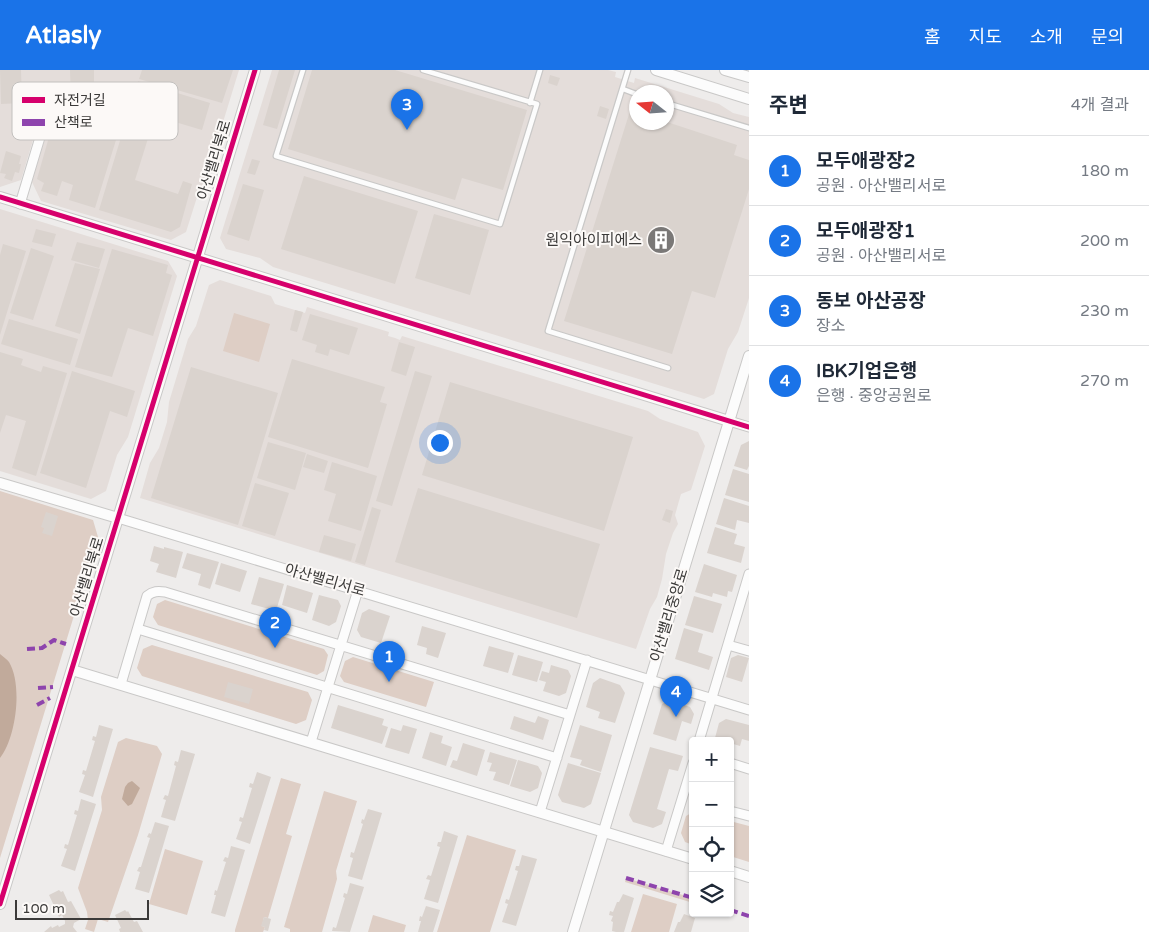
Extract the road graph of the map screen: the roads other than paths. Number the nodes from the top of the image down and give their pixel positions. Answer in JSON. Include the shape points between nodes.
{"nodes":[{"id":1,"x":255,"y":70,"type":"edge"},
{"id":2,"x":303,"y":70,"type":"edge"},
{"id":3,"x":424,"y":70,"type":"edge"},
{"id":4,"x":540,"y":70,"type":"edge"},
{"id":5,"x":628,"y":70,"type":"edge"},
{"id":6,"x":656,"y":70,"type":"edge"},
{"id":7,"x":725,"y":70,"type":"edge"},
{"id":8,"x":749,"y":77,"type":"edge"},
{"id":9,"x":622,"y":89,"type":"junction"},
{"id":10,"x":629,"y":92,"type":"edge"},
{"id":11,"x":749,"y":99,"type":"edge"},
{"id":12,"x":530,"y":102,"type":"junction"},
{"id":13,"x":674,"y":105,"type":"edge"},
{"id":14,"x":749,"y":128,"type":"edge"},
{"id":15,"x":39,"y":140,"type":"edge"},
{"id":16,"x":0,"y":197,"type":"edge"},
{"id":17,"x":20,"y":204,"type":"junction"},
{"id":18,"x":196,"y":258,"type":"junction"},
{"id":19,"x":749,"y":356,"type":"edge"},
{"id":20,"x":668,"y":368,"type":"dead end"},
{"id":21,"x":729,"y":421,"type":"junction"},
{"id":22,"x":749,"y":427,"type":"edge"},
{"id":23,"x":0,"y":483,"type":"edge"},
{"id":24,"x":118,"y":518,"type":"junction"},
{"id":25,"x":749,"y":576,"type":"edge"},
{"id":26,"x":358,"y":590,"type":"junction"},
{"id":27,"x":138,"y":629,"type":"junction"},
{"id":28,"x":341,"y":645,"type":"junction"},
{"id":29,"x":728,"y":645,"type":"junction"},
{"id":30,"x":749,"y":651,"type":"edge"},
{"id":31,"x":587,"y":660,"type":"junction"},
{"id":32,"x":72,"y":670,"type":"junction"},
{"id":33,"x":649,"y":680,"type":"junction"},
{"id":34,"x":121,"y":684,"type":"junction"},
{"id":35,"x":328,"y":687,"type":"junction"},
{"id":36,"x":712,"y":699,"type":"junction"},
{"id":37,"x":749,"y":710,"type":"edge"},
{"id":38,"x":570,"y":715,"type":"junction"},
{"id":39,"x":700,"y":737,"type":"edge"},
{"id":40,"x":311,"y":742,"type":"junction"},
{"id":41,"x":556,"y":758,"type":"junction"},
{"id":42,"x":734,"y":764,"type":"edge"},
{"id":43,"x":749,"y":769,"type":"edge"},
{"id":44,"x":689,"y":774,"type":"edge"},
{"id":45,"x":682,"y":796,"type":"junction"},
{"id":46,"x":689,"y":798,"type":"edge"},
{"id":47,"x":734,"y":811,"type":"edge"},
{"id":48,"x":540,"y":812,"type":"junction"},
{"id":49,"x":749,"y":816,"type":"edge"},
{"id":50,"x":604,"y":832,"type":"junction"},
{"id":51,"x":666,"y":851,"type":"junction"},
{"id":52,"x":689,"y":858,"type":"edge"},
{"id":53,"x":734,"y":872,"type":"edge"},
{"id":54,"x":749,"y":876,"type":"edge"},
{"id":55,"x":0,"y":904,"type":"edge"},
{"id":56,"x":573,"y":932,"type":"edge"}],
"edges":[{"from":1,"to":18,"type":"street","name":"아산밸리북로"},
{"from":2,"to":12,"type":"lane","via":[[276,156],[500,224],[537,104]]},
{"from":3,"to":12,"type":"lane"},
{"from":4,"to":12,"type":"lane"},
{"from":5,"to":9,"type":"lane"},
{"from":6,"to":11,"type":"street"},
{"from":7,"to":8,"type":"street"},
{"from":9,"to":10,"type":"lane"},
{"from":9,"to":20,"type":"lane","via":[[548,331]]},
{"from":13,"to":14,"type":"lane"},
{"from":15,"to":17,"type":"street"},
{"from":16,"to":17,"type":"street"},
{"from":17,"to":18,"type":"street"},
{"from":18,"to":21,"type":"street"},
{"from":18,"to":24,"type":"street","name":"아산밸리북로"},
{"from":19,"to":21,"type":"street","name":"아산밸리중앙로"},
{"from":21,"to":22,"type":"street"},
{"from":21,"to":33,"type":"street","name":"아산밸리중앙로"},
{"from":23,"to":24,"type":"street","name":"아산밸리서로"},
{"from":24,"to":26,"type":"street","name":"아산밸리서로"},
{"from":24,"to":32,"type":"street","name":"아산밸리북로"},
{"from":25,"to":29,"type":"street"},
{"from":26,"to":28,"type":"street"},
{"from":26,"to":31,"type":"street","name":"아산밸리서로"},
{"from":27,"to":28,"type":"street","via":[[148,596],[158,591]]},
{"from":27,"to":34,"type":"street"},
{"from":27,"to":35,"type":"street"},
{"from":28,"to":35,"type":"street"},
{"from":28,"to":38,"type":"street"},
{"from":29,"to":30,"type":"street"},
{"from":29,"to":36,"type":"street"},
{"from":31,"to":33,"type":"street","name":"아산밸리서로"},
{"from":31,"to":38,"type":"street"},
{"from":32,"to":34,"type":"street"},
{"from":32,"to":55,"type":"street","name":"아산밸리북로"},
{"from":33,"to":36,"type":"street","name":"아산밸리서로"},
{"from":33,"to":50,"type":"street","name":"아산밸리중앙로"},
{"from":34,"to":40,"type":"street"},
{"from":35,"to":40,"type":"street"},
{"from":35,"to":41,"type":"street"},
{"from":36,"to":37,"type":"street","name":"아산밸리서로"},
{"from":36,"to":39,"type":"street"},
{"from":38,"to":41,"type":"street"},
{"from":40,"to":48,"type":"street"},
{"from":41,"to":48,"type":"street"},
{"from":42,"to":43,"type":"street"},
{"from":44,"to":45,"type":"street"},
{"from":45,"to":46,"type":"street"},
{"from":45,"to":51,"type":"street"},
{"from":47,"to":49,"type":"street"},
{"from":48,"to":50,"type":"street"},
{"from":50,"to":51,"type":"street"},
{"from":50,"to":56,"type":"street","name":"아산밸리중앙로"},
{"from":51,"to":52,"type":"street"},
{"from":53,"to":54,"type":"street"}]}
